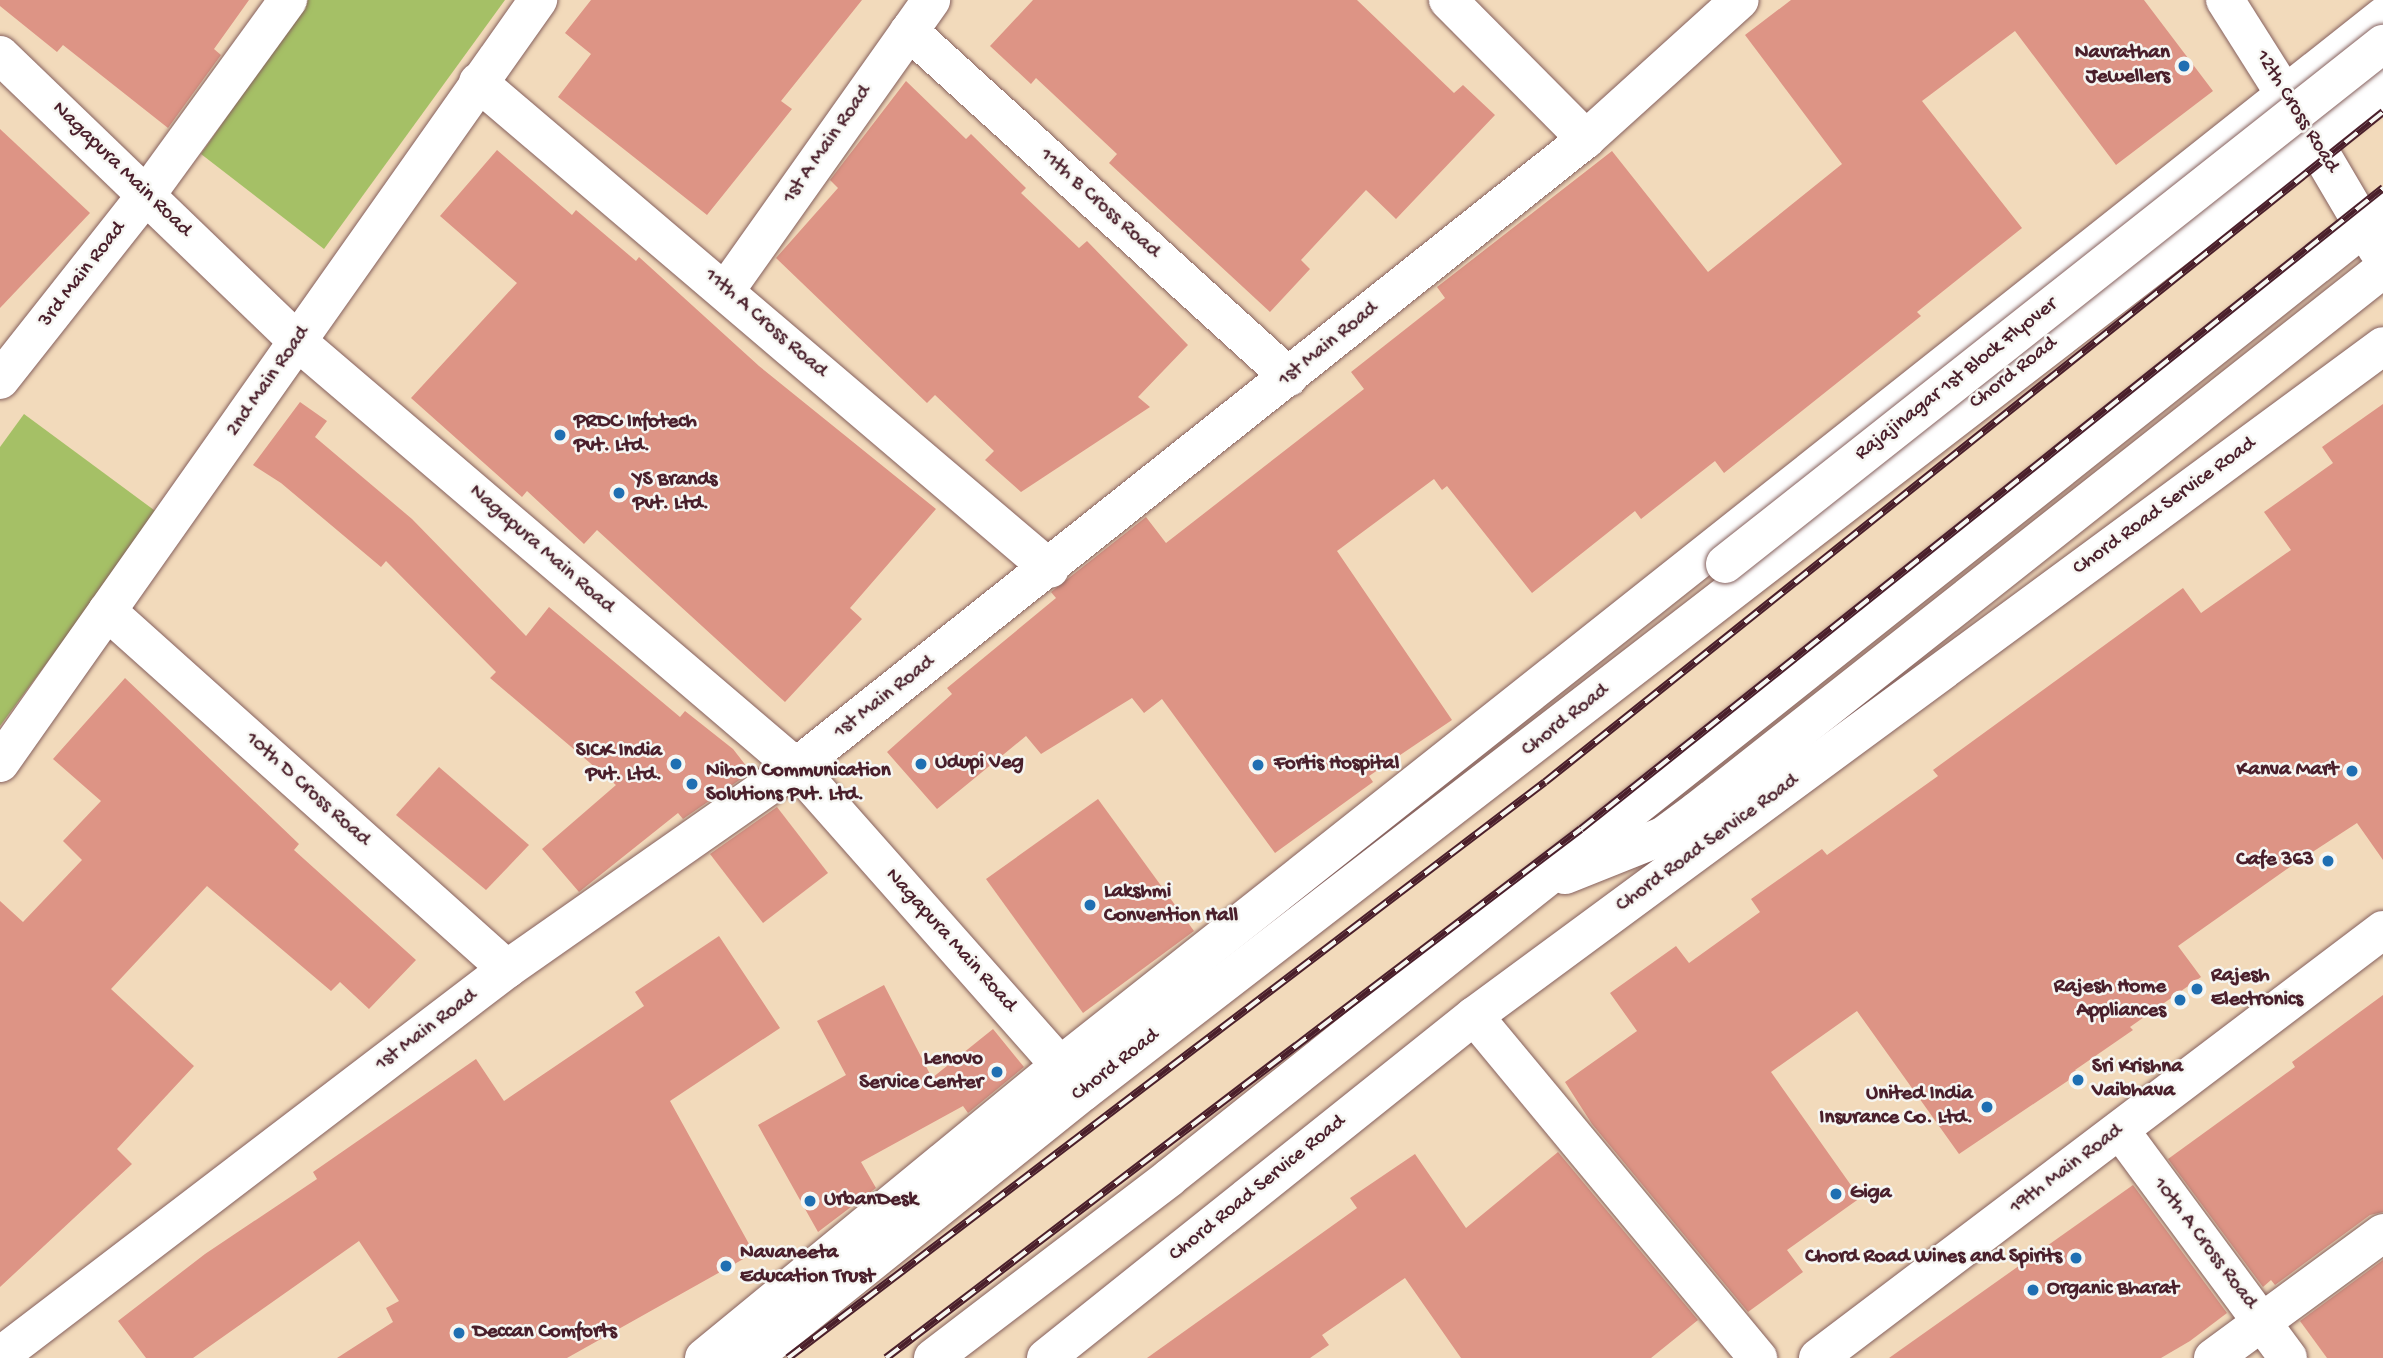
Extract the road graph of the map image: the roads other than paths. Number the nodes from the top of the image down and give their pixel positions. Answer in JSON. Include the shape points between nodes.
{"nodes":[{"id":1,"x":288,"y":0,"type":"edge"},
{"id":2,"x":538,"y":0,"type":"edge"},
{"id":3,"x":931,"y":0,"type":"edge"},
{"id":4,"x":1448,"y":0,"type":"edge"},
{"id":5,"x":1740,"y":0,"type":"edge"},
{"id":6,"x":2225,"y":0,"type":"edge"},
{"id":7,"x":2383,"y":17,"type":"edge"},
{"id":8,"x":909,"y":31,"type":"junction"},
{"id":9,"x":2383,"y":44,"type":"edge"},
{"id":10,"x":0,"y":55,"type":"edge"},
{"id":11,"x":478,"y":82,"type":"junction"},
{"id":12,"x":2383,"y":88,"type":"edge"},
{"id":13,"x":2284,"y":93,"type":"junction"},
{"id":14,"x":1586,"y":139,"type":"junction"},
{"id":15,"x":2314,"y":142,"type":"junction"},
{"id":16,"x":147,"y":194,"type":"junction"},
{"id":17,"x":2378,"y":225,"type":"edge"},
{"id":18,"x":2383,"y":262,"type":"edge"},
{"id":19,"x":2383,"y":269,"type":"edge"},
{"id":20,"x":726,"y":290,"type":"junction"},
{"id":21,"x":298,"y":342,"type":"junction"},
{"id":22,"x":2383,"y":346,"type":"edge"},
{"id":23,"x":1289,"y":377,"type":"junction"},
{"id":24,"x":0,"y":380,"type":"edge"},
{"id":25,"x":1050,"y":569,"type":"junction"},
{"id":26,"x":107,"y":611,"type":"junction"},
{"id":27,"x":1551,"y":732,"type":"junction"},
{"id":28,"x":0,"y":763,"type":"edge"},
{"id":29,"x":796,"y":767,"type":"junction"},
{"id":30,"x":1540,"y":883,"type":"junction"},
{"id":31,"x":2383,"y":930,"type":"edge"},
{"id":32,"x":507,"y":970,"type":"junction"},
{"id":33,"x":1475,"y":1016,"type":"junction"},
{"id":34,"x":1072,"y":1078,"type":"junction"},
{"id":35,"x":2120,"y":1130,"type":"junction"},
{"id":36,"x":2383,"y":1233,"type":"edge"},
{"id":37,"x":2261,"y":1320,"type":"junction"},
{"id":38,"x":0,"y":1356,"type":"edge"},
{"id":39,"x":704,"y":1358,"type":"edge"},
{"id":40,"x":752,"y":1358,"type":"edge"},
{"id":41,"x":933,"y":1358,"type":"edge"},
{"id":42,"x":1046,"y":1358,"type":"edge"},
{"id":43,"x":1758,"y":1358,"type":"edge"},
{"id":44,"x":1818,"y":1358,"type":"edge"},
{"id":45,"x":2213,"y":1358,"type":"edge"},
{"id":46,"x":2288,"y":1358,"type":"edge"}],
"edges":[{"from":1,"to":16,"type":"street","name":"3rd Main Road"},
{"from":2,"to":11,"type":"street","name":"2nd Main Road"},
{"from":3,"to":8,"type":"street","name":"1st A Main Road"},
{"from":4,"to":14,"type":"street"},
{"from":5,"to":14,"type":"street","name":"1st Main Road"},
{"from":6,"to":13,"type":"street","name":"12th Cross Road"},
{"from":7,"to":13,"type":"street"},
{"from":8,"to":20,"type":"street","name":"1st A Main Road"},
{"from":8,"to":23,"type":"street","name":"11th B Cross Road"},
{"from":9,"to":27,"type":"street","name":"Rajajinagar 1st Block Flyover","bridge":true,"via":[[1596,666],[1566,696]]},
{"from":10,"to":16,"type":"street","name":"Nagapura Main Road"},
{"from":11,"to":20,"type":"street","name":"11th A Cross Road"},
{"from":11,"to":21,"type":"street","name":"2nd Main Road"},
{"from":12,"to":15,"type":"street","name":"Chord Road"},
{"from":13,"to":15,"type":"street","name":"12th Cross Road"},
{"from":13,"to":34,"type":"street"},
{"from":14,"to":23,"type":"street","name":"1st Main Road"},
{"from":15,"to":17,"type":"street","name":"12th Cross Road"},
{"from":15,"to":27,"type":"street","name":"Chord Road"},
{"from":16,"to":21,"type":"street","name":"Nagapura Main Road"},
{"from":16,"to":24,"type":"street","name":"3rd Main Road"},
{"from":17,"to":18,"type":"street","name":"12th Cross Road"},
{"from":17,"to":30,"type":"street"},
{"from":19,"to":30,"type":"street","via":[[1663,836],[1600,865]]},
{"from":20,"to":25,"type":"street","name":"11th A Cross Road"},
{"from":21,"to":26,"type":"street","name":"2nd Main Road"},
{"from":21,"to":29,"type":"street","name":"Nagapura Main Road"},
{"from":22,"to":33,"type":"street","name":"Chord Road Service Road"},
{"from":23,"to":25,"type":"street","name":"1st Main Road"},
{"from":25,"to":29,"type":"street","name":"1st Main Road"},
{"from":26,"to":28,"type":"street","name":"2nd Main Road"},
{"from":26,"to":32,"type":"street","name":"10th D Cross Road"},
{"from":27,"to":34,"type":"street","name":"Chord Road"},
{"from":29,"to":32,"type":"street","name":"1st Main Road"},
{"from":29,"to":34,"type":"street","name":"Nagapura Main Road"},
{"from":30,"to":41,"type":"street","via":[[1169,1178]]},
{"from":31,"to":35,"type":"street","name":"19th Main Road"},
{"from":32,"to":38,"type":"street","name":"1st Main Road"},
{"from":33,"to":42,"type":"street","name":"Chord Road Service Road"},
{"from":33,"to":43,"type":"street"},
{"from":34,"to":39,"type":"street"},
{"from":34,"to":40,"type":"street","name":"Chord Road"},
{"from":35,"to":37,"type":"street","name":"10th A Cross Road"},
{"from":35,"to":44,"type":"street","name":"19th Main Road"},
{"from":36,"to":37,"type":"street"},
{"from":37,"to":45,"type":"street"},
{"from":37,"to":46,"type":"street","name":"10th A Cross Road"}]}
